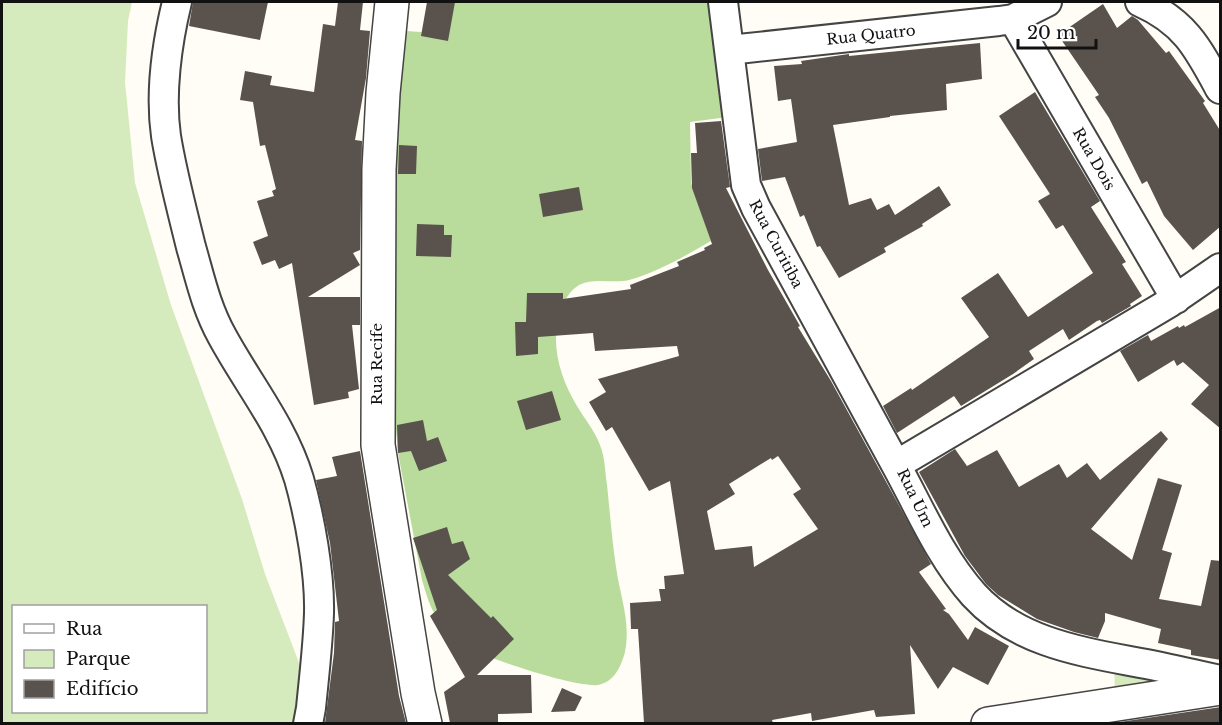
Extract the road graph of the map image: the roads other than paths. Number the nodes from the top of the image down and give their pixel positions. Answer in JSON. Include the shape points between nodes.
{"nodes":[{"id":1,"x":177,"y":2,"type":"edge"},
{"id":2,"x":392,"y":2,"type":"edge"},
{"id":3,"x":723,"y":2,"type":"edge"},
{"id":4,"x":1047,"y":2,"type":"edge"},
{"id":5,"x":1140,"y":2,"type":"edge"},
{"id":6,"x":1013,"y":19,"type":"junction"},
{"id":7,"x":729,"y":50,"type":"junction"},
{"id":8,"x":1221,"y":89,"type":"edge"},
{"id":9,"x":1221,"y":268,"type":"edge"},
{"id":10,"x":1176,"y":298,"type":"junction"},
{"id":11,"x":896,"y":465,"type":"junction"},
{"id":12,"x":1221,"y":680,"type":"edge"},
{"id":13,"x":1221,"y":688,"type":"edge"},
{"id":14,"x":1058,"y":718,"type":"edge"},
{"id":15,"x":308,"y":723,"type":"edge"},
{"id":16,"x":425,"y":723,"type":"edge"},
{"id":17,"x":988,"y":723,"type":"edge"}],
"edges":[{"from":1,"to":15,"type":"street","via":[[165,85],[166,136],[200,283],[223,338],[290,454],[311,538],[319,613]]},
{"from":2,"to":16,"type":"street","name":"Rua Recife","via":[[379,169],[378,445]]},
{"from":3,"to":7,"type":"street","name":"Rua Curitiba"},
{"from":4,"to":6,"type":"street"},
{"from":5,"to":8,"type":"street","via":[[1184,30]]},
{"from":6,"to":7,"type":"street","name":"Rua Quatro"},
{"from":6,"to":10,"type":"street","name":"Rua Dois"},
{"from":7,"to":11,"type":"street","name":"Rua Curitiba","via":[[743,173],[750,197]]},
{"from":9,"to":10,"type":"street","name":"Rua Um"},
{"from":10,"to":11,"type":"street","name":"Rua Um"},
{"from":11,"to":12,"type":"street","name":"Rua Um","via":[[962,580],[1003,620],[1074,650]]},
{"from":13,"to":14,"type":"street"},
{"from":14,"to":17,"type":"street"}]}
